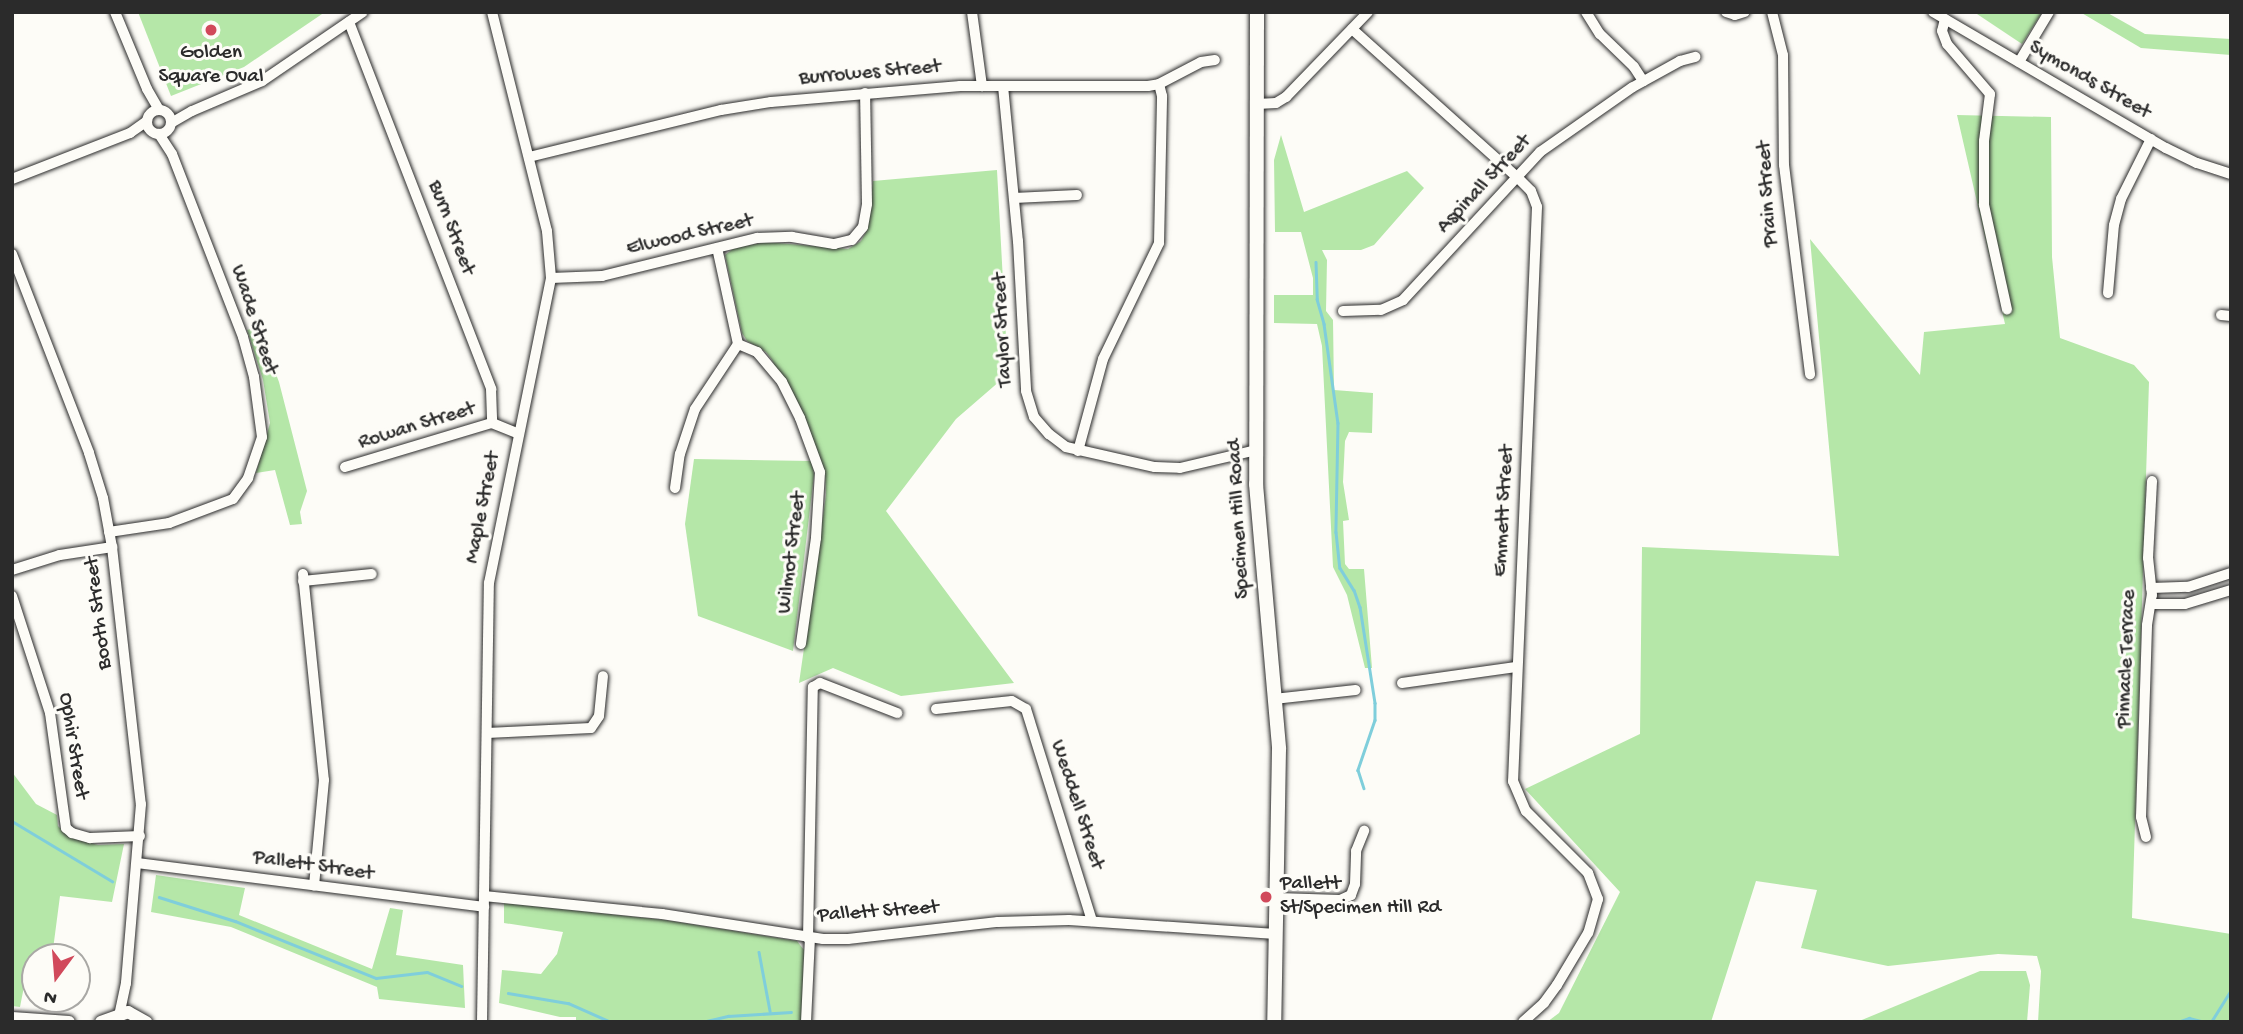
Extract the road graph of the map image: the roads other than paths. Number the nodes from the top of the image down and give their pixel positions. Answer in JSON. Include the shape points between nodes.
{"nodes":[{"id":1,"x":115,"y":12,"type":"edge"},
{"id":2,"x":363,"y":12,"type":"edge"},
{"id":3,"x":492,"y":12,"type":"edge"},
{"id":4,"x":972,"y":12,"type":"edge"},
{"id":5,"x":1257,"y":12,"type":"edge"},
{"id":6,"x":1368,"y":12,"type":"edge"},
{"id":7,"x":1586,"y":12,"type":"edge"},
{"id":8,"x":1726,"y":12,"type":"edge"},
{"id":9,"x":1745,"y":12,"type":"edge"},
{"id":10,"x":1772,"y":12,"type":"edge"},
{"id":11,"x":1933,"y":12,"type":"edge"},
{"id":12,"x":2049,"y":12,"type":"edge"},
{"id":13,"x":1945,"y":19,"type":"junction"},
{"id":14,"x":349,"y":22,"type":"junction"},
{"id":15,"x":1352,"y":29,"type":"junction"},
{"id":16,"x":1695,"y":57,"type":"dead end"},
{"id":17,"x":1215,"y":60,"type":"dead end"},
{"id":18,"x":2019,"y":62,"type":"junction"},
{"id":19,"x":1643,"y":81,"type":"junction"},
{"id":20,"x":1159,"y":84,"type":"junction"},
{"id":21,"x":982,"y":86,"type":"junction"},
{"id":22,"x":1003,"y":86,"type":"junction"},
{"id":23,"x":865,"y":93,"type":"junction"},
{"id":24,"x":1257,"y":104,"type":"junction"},
{"id":25,"x":159,"y":122,"type":"junction"},
{"id":26,"x":2151,"y":139,"type":"junction"},
{"id":27,"x":529,"y":157,"type":"junction"},
{"id":28,"x":2231,"y":174,"type":"edge"},
{"id":29,"x":1517,"y":176,"type":"junction"},
{"id":30,"x":12,"y":179,"type":"edge"},
{"id":31,"x":1077,"y":195,"type":"dead end"},
{"id":32,"x":1014,"y":198,"type":"junction"},
{"id":33,"x":717,"y":248,"type":"junction"},
{"id":34,"x":12,"y":254,"type":"edge"},
{"id":35,"x":551,"y":278,"type":"junction"},
{"id":36,"x":2108,"y":293,"type":"dead end"},
{"id":37,"x":2007,"y":310,"type":"dead end"},
{"id":38,"x":1343,"y":311,"type":"dead end"},
{"id":39,"x":738,"y":344,"type":"junction"},
{"id":40,"x":1810,"y":374,"type":"dead end"},
{"id":41,"x":492,"y":424,"type":"junction"},
{"id":42,"x":519,"y":434,"type":"junction"},
{"id":43,"x":1256,"y":450,"type":"junction"},
{"id":44,"x":1078,"y":451,"type":"junction"},
{"id":45,"x":349,"y":471,"type":"dead end"},
{"id":46,"x":2152,"y":481,"type":"dead end"},
{"id":47,"x":675,"y":488,"type":"dead end"},
{"id":48,"x":110,"y":532,"type":"junction"},
{"id":49,"x":111,"y":547,"type":"junction"},
{"id":50,"x":12,"y":570,"type":"edge"},
{"id":51,"x":2231,"y":573,"type":"edge"},
{"id":52,"x":372,"y":574,"type":"dead end"},
{"id":53,"x":2151,"y":588,"type":"junction"},
{"id":54,"x":2231,"y":590,"type":"edge"},
{"id":55,"x":12,"y":596,"type":"edge"},
{"id":56,"x":2151,"y":604,"type":"junction"},
{"id":57,"x":801,"y":644,"type":"dead end"},
{"id":58,"x":1516,"y":667,"type":"junction"},
{"id":59,"x":603,"y":676,"type":"dead end"},
{"id":60,"x":1402,"y":683,"type":"dead end"},
{"id":61,"x":1356,"y":690,"type":"dead end"},
{"id":62,"x":1274,"y":699,"type":"junction"},
{"id":63,"x":936,"y":709,"type":"dead end"},
{"id":64,"x":897,"y":713,"type":"dead end"},
{"id":65,"x":487,"y":733,"type":"junction"},
{"id":66,"x":1364,"y":831,"type":"dead end"},
{"id":67,"x":140,"y":836,"type":"junction"},
{"id":68,"x":2146,"y":837,"type":"dead end"},
{"id":69,"x":137,"y":863,"type":"junction"},
{"id":70,"x":314,"y":886,"type":"junction"},
{"id":71,"x":1277,"y":898,"type":"junction"},
{"id":72,"x":484,"y":901,"type":"junction"},
{"id":73,"x":1091,"y":920,"type":"junction"},
{"id":74,"x":1276,"y":934,"type":"junction"},
{"id":75,"x":808,"y":938,"type":"junction"},
{"id":76,"x":126,"y":983,"type":"junction"},
{"id":77,"x":12,"y":1018,"type":"edge"},
{"id":78,"x":117,"y":1018,"type":"edge"},
{"id":79,"x":141,"y":1019,"type":"edge"},
{"id":80,"x":68,"y":1022,"type":"edge"},
{"id":81,"x":102,"y":1022,"type":"edge"},
{"id":82,"x":482,"y":1022,"type":"edge"},
{"id":83,"x":806,"y":1022,"type":"edge"},
{"id":84,"x":1274,"y":1022,"type":"edge"},
{"id":85,"x":1522,"y":1022,"type":"edge"}],
"edges":[{"from":1,"to":25,"type":"street","name":"Wade Street"},
{"from":2,"to":14,"type":"street"},
{"from":3,"to":27,"type":"street","name":"Maple Street"},
{"from":4,"to":21,"type":"street"},
{"from":5,"to":24,"type":"main road","name":"Specimen Hill Road"},
{"from":6,"to":15,"type":"street"},
{"from":7,"to":19,"type":"street"},
{"from":8,"to":9,"type":"street"},
{"from":10,"to":40,"type":"street","name":"Prain Street","via":[[1783,55],[1783,166]]},
{"from":11,"to":13,"type":"street","name":"Symonds Street"},
{"from":12,"to":18,"type":"street"},
{"from":13,"to":18,"type":"street","name":"Symonds Street"},
{"from":13,"to":37,"type":"street","via":[[1942,31],[1947,44],[1990,94],[1984,205]]},
{"from":14,"to":25,"type":"street","via":[[262,81]]},
{"from":14,"to":41,"type":"street","name":"Burn Street","via":[[491,389]]},
{"from":15,"to":24,"type":"street","via":[[1286,97]]},
{"from":15,"to":29,"type":"street","name":"Emmett Street"},
{"from":16,"to":19,"type":"street","name":"Aspinall Street"},
{"from":17,"to":20,"type":"street","name":"Burrowes Street","via":[[1192,66]]},
{"from":18,"to":26,"type":"street","name":"Symonds Street"},
{"from":19,"to":29,"type":"street","name":"Aspinall Street","via":[[1549,144]]},
{"from":20,"to":22,"type":"street","name":"Burrowes Street"},
{"from":20,"to":44,"type":"street","via":[[1159,243],[1103,359]]},
{"from":21,"to":22,"type":"street","name":"Burrowes Street"},
{"from":21,"to":23,"type":"street","name":"Burrowes Street"},
{"from":22,"to":32,"type":"street","name":"Taylor Street"},
{"from":23,"to":27,"type":"street","name":"Burrowes Street","via":[[721,110]]},
{"from":23,"to":33,"type":"street","name":"Elwood Street","via":[[867,204],[859,235],[844,243],[774,237]]},
{"from":24,"to":43,"type":"main road","name":"Specimen Hill Road"},
{"from":25,"to":30,"type":"street"},
{"from":25,"to":48,"type":"street","name":"Wade Street","via":[[243,337],[262,428],[247,478],[233,499],[169,523]]},
{"from":26,"to":28,"type":"street","name":"Symonds Street","via":[[2197,163]]},
{"from":26,"to":36,"type":"street","via":[[2118,212]]},
{"from":27,"to":35,"type":"street","name":"Maple Street","via":[[550,244]]},
{"from":29,"to":38,"type":"street","name":"Aspinall Street","via":[[1403,300],[1381,310]]},
{"from":29,"to":58,"type":"street","name":"Emmett Street","via":[[1535,199],[1539,223]]},
{"from":31,"to":32,"type":"street"},
{"from":32,"to":44,"type":"street","name":"Taylor Street","via":[[1027,399],[1049,435]]},
{"from":33,"to":35,"type":"street","name":"Elwood Street","via":[[602,276]]},
{"from":33,"to":39,"type":"street"},
{"from":34,"to":48,"type":"street","name":"Booth Street","via":[[89,453]]},
{"from":35,"to":42,"type":"street","name":"Maple Street"},
{"from":39,"to":47,"type":"street","via":[[695,409]]},
{"from":39,"to":57,"type":"street","name":"Wilmot Street","via":[[757,352],[782,382],[820,472]]},
{"from":41,"to":42,"type":"street"},
{"from":41,"to":45,"type":"street","name":"Rowan Street"},
{"from":42,"to":65,"type":"street","name":"Maple Street","via":[[489,583]]},
{"from":43,"to":44,"type":"street","name":"Taylor Street","via":[[1170,468]]},
{"from":43,"to":62,"type":"main road","name":"Specimen Hill Road","via":[[1257,513]]},
{"from":46,"to":53,"type":"street","name":"Pinnacle Terrace"},
{"from":48,"to":49,"type":"street","name":"Booth Street"},
{"from":49,"to":50,"type":"street","via":[[60,555]]},
{"from":49,"to":67,"type":"street","name":"Booth Street","via":[[139,787]]},
{"from":51,"to":53,"type":"street","via":[[2188,587]]},
{"from":52,"to":70,"type":"street","via":[[303,578],[324,780]]},
{"from":53,"to":56,"type":"street","name":"Pinnacle Terrace"},
{"from":54,"to":56,"type":"street","via":[[2185,604]]},
{"from":55,"to":67,"type":"street","name":"Ophir Street","via":[[50,713],[66,828],[90,838]]},
{"from":56,"to":68,"type":"street","name":"Pinnacle Terrace","via":[[2141,817]]},
{"from":58,"to":60,"type":"street"},
{"from":58,"to":85,"type":"street","name":"Emmett Street","via":[[1512,763],[1517,796],[1526,811],[1588,873],[1598,899],[1588,933],[1557,985]]},
{"from":59,"to":65,"type":"street","via":[[599,716],[591,728]]},
{"from":61,"to":62,"type":"street"},
{"from":62,"to":71,"type":"main road","name":"Specimen Hill Road","via":[[1279,762]]},
{"from":63,"to":73,"type":"street","name":"Weddell Street","via":[[1020,703],[1026,709]]},
{"from":64,"to":75,"type":"street","via":[[820,683],[812,689]]},
{"from":65,"to":72,"type":"street","name":"Maple Street"},
{"from":66,"to":71,"type":"street","via":[[1356,851],[1354,890],[1347,898]]},
{"from":67,"to":69,"type":"street","name":"Booth Street"},
{"from":69,"to":70,"type":"street","name":"Pallett Street"},
{"from":69,"to":76,"type":"street","name":"Booth Street"},
{"from":70,"to":72,"type":"street","name":"Pallett Street"},
{"from":71,"to":74,"type":"main road","name":"Specimen Hill Road"},
{"from":72,"to":75,"type":"street","name":"Pallett Street","via":[[662,914]]},
{"from":72,"to":82,"type":"street","name":"Maple Street"},
{"from":73,"to":74,"type":"street","name":"Pallett Street"},
{"from":73,"to":75,"type":"street","name":"Pallett Street","via":[[999,922],[848,939]]},
{"from":74,"to":84,"type":"main road","name":"Specimen Hill Road"},
{"from":75,"to":83,"type":"street"},
{"from":76,"to":78,"type":"street","name":"Booth Street"},
{"from":76,"to":79,"type":"street","name":"Booth Street"},
{"from":77,"to":80,"type":"street"},
{"from":78,"to":79,"type":"street","via":[[128,1012]]},
{"from":78,"to":81,"type":"street"}]}
